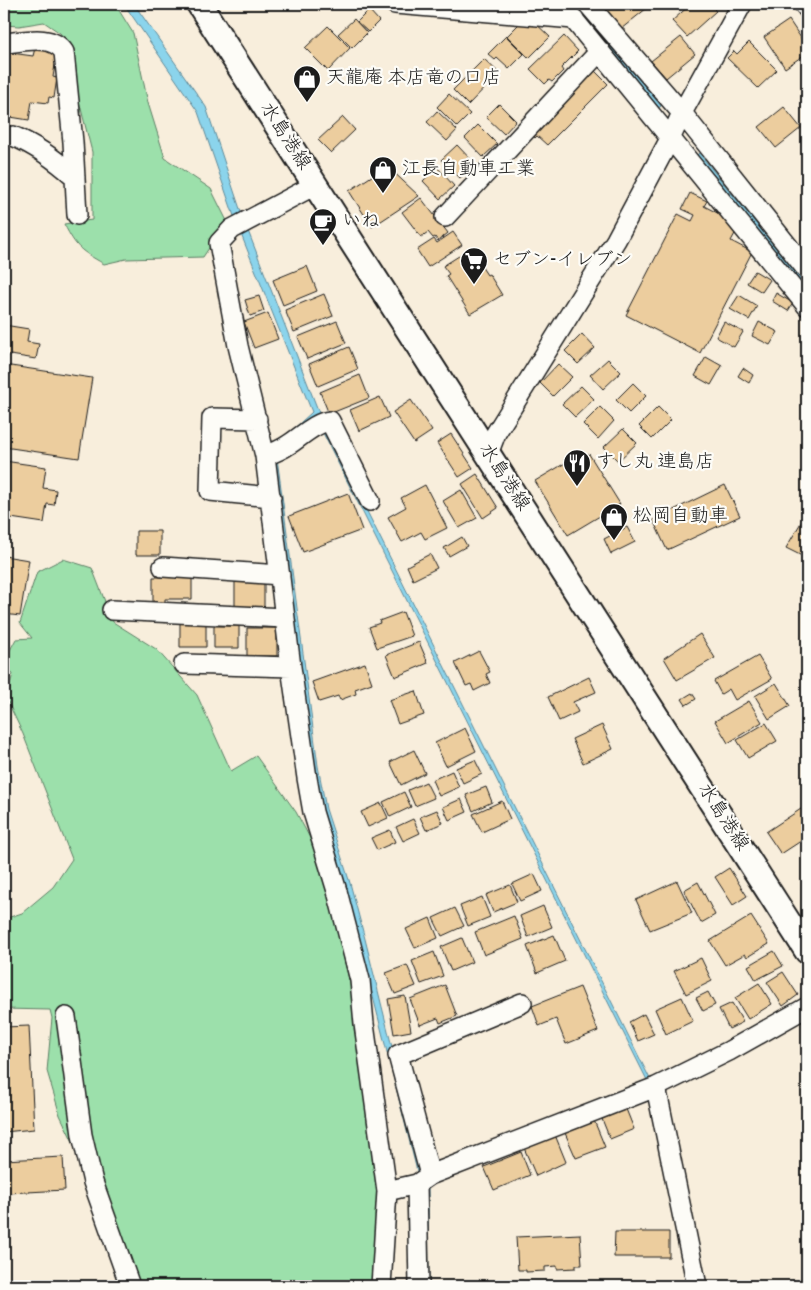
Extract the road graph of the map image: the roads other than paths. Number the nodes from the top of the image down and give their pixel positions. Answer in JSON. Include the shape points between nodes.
{"nodes":[{"id":1,"x":199,"y":4,"type":"edge"},
{"id":2,"x":395,"y":4,"type":"edge"},
{"id":3,"x":561,"y":4,"type":"edge"},
{"id":4,"x":588,"y":4,"type":"edge"},
{"id":5,"x":742,"y":4,"type":"edge"},
{"id":6,"x":574,"y":19,"type":"junction"},
{"id":7,"x":4,"y":43,"type":"edge"},
{"id":8,"x":600,"y":51,"type":"junction"},
{"id":9,"x":682,"y":113,"type":"junction"},
{"id":10,"x":13,"y":136,"type":"dead end"},
{"id":11,"x":671,"y":137,"type":"junction"},
{"id":12,"x":75,"y":177,"type":"junction"},
{"id":13,"x":315,"y":185,"type":"junction"},
{"id":14,"x":77,"y":215,"type":"dead end"},
{"id":15,"x":445,"y":217,"type":"dead end"},
{"id":16,"x":807,"y":270,"type":"edge"},
{"id":17,"x":807,"y":306,"type":"edge"},
{"id":18,"x":257,"y":419,"type":"junction"},
{"id":19,"x":275,"y":452,"type":"junction"},
{"id":20,"x":488,"y":454,"type":"junction"},
{"id":21,"x":271,"y":497,"type":"junction"},
{"id":22,"x":370,"y":501,"type":"dead end"},
{"id":23,"x":163,"y":567,"type":"dead end"},
{"id":24,"x":280,"y":575,"type":"junction"},
{"id":25,"x":112,"y":610,"type":"dead end"},
{"id":26,"x":285,"y":618,"type":"junction"},
{"id":27,"x":184,"y":664,"type":"dead end"},
{"id":28,"x":291,"y":667,"type":"junction"},
{"id":29,"x":807,"y":951,"type":"edge"},
{"id":30,"x":522,"y":1003,"type":"dead end"},
{"id":31,"x":807,"y":1007,"type":"edge"},
{"id":32,"x":66,"y":1017,"type":"dead end"},
{"id":33,"x":653,"y":1088,"type":"junction"},
{"id":34,"x":423,"y":1180,"type":"junction"},
{"id":35,"x":387,"y":1191,"type":"junction"},
{"id":36,"x":130,"y":1286,"type":"edge"},
{"id":37,"x":381,"y":1286,"type":"edge"},
{"id":38,"x":419,"y":1286,"type":"edge"},
{"id":39,"x":697,"y":1286,"type":"edge"}],
"edges":[{"from":1,"to":13,"type":"main road","name":"水島港線"},
{"from":2,"to":6,"type":"street"},
{"from":3,"to":6,"type":"street"},
{"from":4,"to":9,"type":"street"},
{"from":5,"to":9,"type":"street"},
{"from":6,"to":8,"type":"street"},
{"from":7,"to":12,"type":"street","via":[[46,40],[61,46]]},
{"from":8,"to":11,"type":"street"},
{"from":8,"to":15,"type":"street"},
{"from":9,"to":11,"type":"street"},
{"from":9,"to":16,"type":"street"},
{"from":10,"to":12,"type":"street","via":[[51,157]]},
{"from":11,"to":17,"type":"street"},
{"from":11,"to":20,"type":"street","via":[[616,240],[496,433]]},
{"from":12,"to":14,"type":"street"},
{"from":13,"to":18,"type":"street","via":[[232,229],[219,243],[238,346]]},
{"from":13,"to":20,"type":"main road","name":"水島港線"},
{"from":18,"to":19,"type":"street"},
{"from":18,"to":21,"type":"street","via":[[212,418],[210,491]]},
{"from":19,"to":21,"type":"street"},
{"from":19,"to":22,"type":"street","via":[[321,424],[330,422]]},
{"from":20,"to":29,"type":"main road","name":"水島港線"},
{"from":21,"to":24,"type":"street"},
{"from":23,"to":24,"type":"street"},
{"from":24,"to":26,"type":"street"},
{"from":25,"to":26,"type":"street"},
{"from":26,"to":28,"type":"street"},
{"from":27,"to":28,"type":"street"},
{"from":28,"to":35,"type":"street","via":[[313,812],[360,980]]},
{"from":30,"to":34,"type":"street","via":[[398,1055]]},
{"from":31,"to":33,"type":"street","via":[[729,1051]]},
{"from":32,"to":36,"type":"street","via":[[80,1126],[92,1182]]},
{"from":33,"to":34,"type":"street"},
{"from":33,"to":39,"type":"street"},
{"from":34,"to":35,"type":"street"},
{"from":34,"to":38,"type":"street"},
{"from":35,"to":37,"type":"street"}]}
